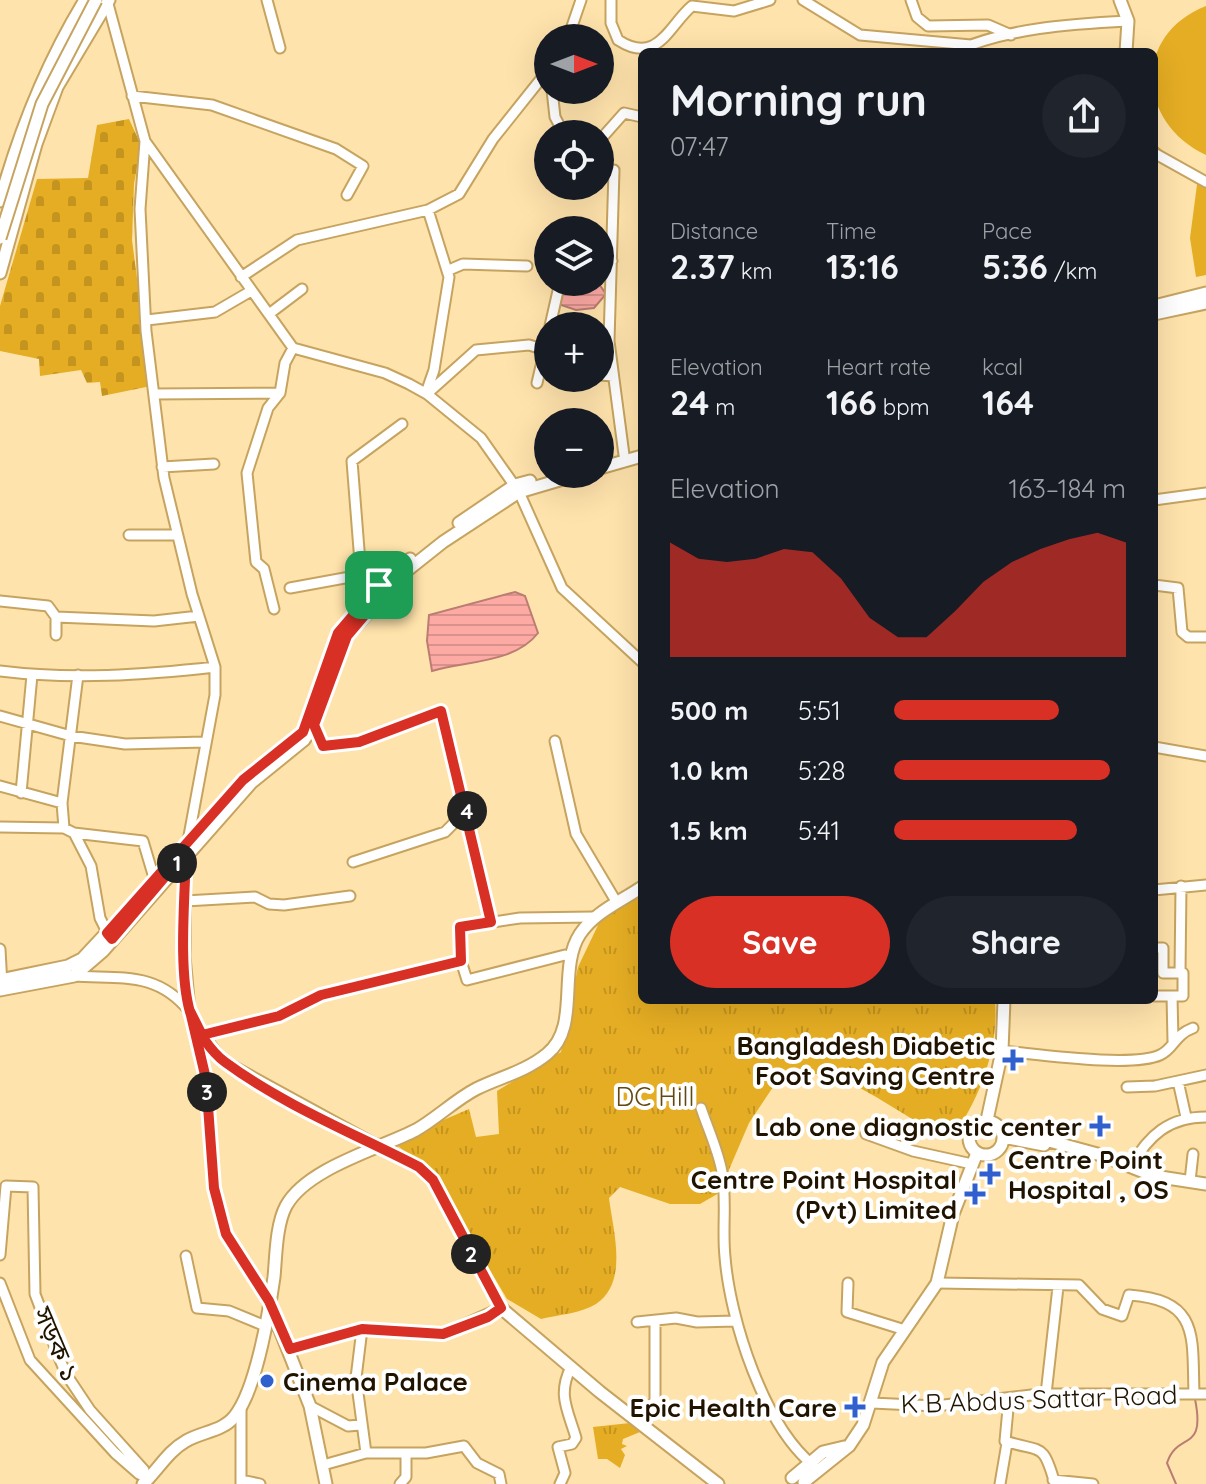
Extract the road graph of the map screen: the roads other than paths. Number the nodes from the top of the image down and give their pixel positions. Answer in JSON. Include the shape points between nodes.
{"nodes":[{"id":1,"x":86,"y":0,"type":"edge"},
{"id":2,"x":267,"y":0,"type":"edge"},
{"id":3,"x":581,"y":0,"type":"edge"},
{"id":4,"x":611,"y":0,"type":"edge"},
{"id":5,"x":770,"y":0,"type":"edge"},
{"id":6,"x":803,"y":0,"type":"edge"},
{"id":7,"x":911,"y":0,"type":"edge"},
{"id":8,"x":1120,"y":0,"type":"edge"},
{"id":9,"x":104,"y":1,"type":"edge"},
{"id":10,"x":98,"y":18,"type":"junction"},
{"id":11,"x":1128,"y":21,"type":"junction"},
{"id":12,"x":573,"y":24,"type":"edge"},
{"id":13,"x":1011,"y":35,"type":"junction"},
{"id":14,"x":117,"y":36,"type":"junction"},
{"id":15,"x":971,"y":45,"type":"junction"},
{"id":16,"x":280,"y":48,"type":"dead end"},
{"id":17,"x":963,"y":48,"type":"edge"},
{"id":18,"x":1126,"y":48,"type":"edge"},
{"id":19,"x":534,"y":88,"type":"edge"},
{"id":20,"x":132,"y":96,"type":"junction"},
{"id":21,"x":638,"y":116,"type":"edge"},
{"id":22,"x":614,"y":124,"type":"edge"},
{"id":23,"x":145,"y":141,"type":"junction"},
{"id":24,"x":1158,"y":155,"type":"edge"},
{"id":25,"x":1206,"y":182,"type":"edge"},
{"id":26,"x":347,"y":195,"type":"dead end"},
{"id":27,"x":0,"y":201,"type":"edge"},
{"id":28,"x":428,"y":210,"type":"junction"},
{"id":29,"x":0,"y":238,"type":"edge"},
{"id":30,"x":527,"y":266,"type":"dead end"},
{"id":31,"x":449,"y":270,"type":"junction"},
{"id":32,"x":0,"y":273,"type":"edge"},
{"id":33,"x":241,"y":277,"type":"junction"},
{"id":34,"x":302,"y":289,"type":"dead end"},
{"id":35,"x":251,"y":291,"type":"junction"},
{"id":36,"x":1206,"y":293,"type":"edge"},
{"id":37,"x":1206,"y":303,"type":"edge"},
{"id":38,"x":1158,"y":305,"type":"edge"},
{"id":39,"x":1158,"y":313,"type":"edge"},
{"id":40,"x":269,"y":314,"type":"junction"},
{"id":41,"x":147,"y":320,"type":"junction"},
{"id":42,"x":534,"y":346,"type":"edge"},
{"id":43,"x":293,"y":348,"type":"junction"},
{"id":44,"x":614,"y":383,"type":"edge"},
{"id":45,"x":280,"y":393,"type":"junction"},
{"id":46,"x":427,"y":393,"type":"junction"},
{"id":47,"x":154,"y":394,"type":"junction"},
{"id":48,"x":402,"y":424,"type":"dead end"},
{"id":49,"x":638,"y":450,"type":"edge"},
{"id":50,"x":624,"y":455,"type":"junction"},
{"id":51,"x":638,"y":457,"type":"edge"},
{"id":52,"x":614,"y":458,"type":"edge"},
{"id":53,"x":214,"y":464,"type":"dead end"},
{"id":54,"x":614,"y":464,"type":"edge"},
{"id":55,"x":162,"y":467,"type":"junction"},
{"id":56,"x":534,"y":483,"type":"edge"},
{"id":57,"x":534,"y":486,"type":"edge"},
{"id":58,"x":515,"y":491,"type":"junction"},
{"id":59,"x":1206,"y":493,"type":"edge"},
{"id":60,"x":1158,"y":499,"type":"edge"},
{"id":61,"x":129,"y":535,"type":"dead end"},
{"id":62,"x":177,"y":535,"type":"junction"},
{"id":63,"x":361,"y":575,"type":"junction"},
{"id":64,"x":1158,"y":586,"type":"edge"},
{"id":65,"x":290,"y":588,"type":"dead end"},
{"id":66,"x":382,"y":588,"type":"junction"},
{"id":67,"x":0,"y":601,"type":"edge"},
{"id":68,"x":274,"y":609,"type":"dead end"},
{"id":69,"x":199,"y":616,"type":"junction"},
{"id":70,"x":56,"y":617,"type":"junction"},
{"id":71,"x":56,"y":635,"type":"dead end"},
{"id":72,"x":1206,"y":637,"type":"edge"},
{"id":73,"x":638,"y":658,"type":"edge"},
{"id":74,"x":215,"y":667,"type":"junction"},
{"id":75,"x":0,"y":671,"type":"edge"},
{"id":76,"x":32,"y":675,"type":"junction"},
{"id":77,"x":78,"y":675,"type":"junction"},
{"id":78,"x":0,"y":716,"type":"edge"},
{"id":79,"x":27,"y":721,"type":"junction"},
{"id":80,"x":314,"y":725,"type":"junction"},
{"id":81,"x":71,"y":736,"type":"junction"},
{"id":82,"x":555,"y":741,"type":"dead end"},
{"id":83,"x":205,"y":742,"type":"junction"},
{"id":84,"x":1158,"y":748,"type":"edge"},
{"id":85,"x":1206,"y":756,"type":"edge"},
{"id":86,"x":0,"y":786,"type":"edge"},
{"id":87,"x":21,"y":793,"type":"junction"},
{"id":88,"x":62,"y":803,"type":"junction"},
{"id":89,"x":467,"y":810,"type":"junction"},
{"id":90,"x":0,"y":827,"type":"edge"},
{"id":91,"x":64,"y":828,"type":"junction"},
{"id":92,"x":74,"y":833,"type":"junction"},
{"id":93,"x":187,"y":847,"type":"junction"},
{"id":94,"x":353,"y":862,"type":"dead end"},
{"id":95,"x":155,"y":884,"type":"junction"},
{"id":96,"x":1206,"y":885,"type":"edge"},
{"id":97,"x":1181,"y":886,"type":"junction"},
{"id":98,"x":1158,"y":889,"type":"edge"},
{"id":99,"x":638,"y":890,"type":"edge"},
{"id":100,"x":350,"y":896,"type":"dead end"},
{"id":101,"x":185,"y":901,"type":"junction"},
{"id":102,"x":617,"y":903,"type":"junction"},
{"id":103,"x":594,"y":917,"type":"junction"},
{"id":104,"x":491,"y":922,"type":"junction"},
{"id":105,"x":109,"y":936,"type":"junction"},
{"id":106,"x":1158,"y":948,"type":"edge"},
{"id":107,"x":0,"y":949,"type":"edge"},
{"id":108,"x":570,"y":958,"type":"junction"},
{"id":109,"x":461,"y":961,"type":"junction"},
{"id":110,"x":1158,"y":973,"type":"edge"},
{"id":111,"x":1180,"y":973,"type":"junction"},
{"id":112,"x":74,"y":976,"type":"junction"},
{"id":113,"x":1,"y":985,"type":"edge"},
{"id":114,"x":1158,"y":996,"type":"edge"},
{"id":115,"x":1172,"y":996,"type":"junction"},
{"id":116,"x":1004,"y":1004,"type":"edge"},
{"id":117,"x":190,"y":1011,"type":"junction"},
{"id":118,"x":1193,"y":1028,"type":"dead end"},
{"id":119,"x":202,"y":1035,"type":"junction"},
{"id":120,"x":1173,"y":1041,"type":"junction"},
{"id":121,"x":1002,"y":1051,"type":"junction"},
{"id":122,"x":1206,"y":1075,"type":"edge"},
{"id":123,"x":1178,"y":1081,"type":"junction"},
{"id":124,"x":1127,"y":1087,"type":"dead end"},
{"id":125,"x":701,"y":1108,"type":"dead end"},
{"id":126,"x":1186,"y":1117,"type":"junction"},
{"id":127,"x":1206,"y":1117,"type":"edge"},
{"id":128,"x":987,"y":1120,"type":"junction"},
{"id":129,"x":1002,"y":1133,"type":"junction"},
{"id":130,"x":866,"y":1134,"type":"dead end"},
{"id":131,"x":377,"y":1145,"type":"junction"},
{"id":132,"x":1193,"y":1154,"type":"dead end"},
{"id":133,"x":974,"y":1158,"type":"junction"},
{"id":134,"x":1131,"y":1166,"type":"junction"},
{"id":135,"x":1190,"y":1181,"type":"junction"},
{"id":136,"x":1206,"y":1186,"type":"edge"},
{"id":137,"x":0,"y":1255,"type":"edge"},
{"id":138,"x":186,"y":1256,"type":"dead end"},
{"id":139,"x":0,"y":1283,"type":"edge"},
{"id":140,"x":848,"y":1283,"type":"dead end"},
{"id":141,"x":937,"y":1283,"type":"junction"},
{"id":142,"x":1058,"y":1287,"type":"junction"},
{"id":143,"x":269,"y":1301,"type":"junction"},
{"id":144,"x":501,"y":1308,"type":"junction"},
{"id":145,"x":736,"y":1321,"type":"junction"},
{"id":146,"x":637,"y":1322,"type":"dead end"},
{"id":147,"x":655,"y":1322,"type":"junction"},
{"id":148,"x":263,"y":1325,"type":"junction"},
{"id":149,"x":362,"y":1329,"type":"junction"},
{"id":150,"x":905,"y":1330,"type":"junction"},
{"id":151,"x":290,"y":1349,"type":"junction"},
{"id":152,"x":571,"y":1367,"type":"junction"},
{"id":153,"x":1046,"y":1394,"type":"junction"},
{"id":154,"x":1194,"y":1394,"type":"junction"},
{"id":155,"x":1206,"y":1394,"type":"edge"},
{"id":156,"x":1009,"y":1398,"type":"junction"},
{"id":157,"x":872,"y":1403,"type":"junction"},
{"id":158,"x":241,"y":1406,"type":"junction"},
{"id":159,"x":310,"y":1406,"type":"junction"},
{"id":160,"x":361,"y":1425,"type":"junction"},
{"id":161,"x":643,"y":1426,"type":"junction"},
{"id":162,"x":1007,"y":1443,"type":"junction"},
{"id":163,"x":366,"y":1453,"type":"junction"},
{"id":164,"x":406,"y":1454,"type":"junction"},
{"id":165,"x":323,"y":1465,"type":"junction"},
{"id":166,"x":814,"y":1465,"type":"junction"},
{"id":167,"x":792,"y":1478,"type":"junction"},
{"id":168,"x":144,"y":1479,"type":"edge"},
{"id":169,"x":500,"y":1479,"type":"edge"},
{"id":170,"x":241,"y":1482,"type":"edge"},
{"id":171,"x":1054,"y":1482,"type":"edge"},
{"id":172,"x":805,"y":1483,"type":"edge"},
{"id":173,"x":260,"y":1484,"type":"edge"},
{"id":174,"x":326,"y":1484,"type":"edge"},
{"id":175,"x":400,"y":1484,"type":"edge"},
{"id":176,"x":560,"y":1484,"type":"edge"},
{"id":177,"x":718,"y":1484,"type":"edge"},
{"id":178,"x":781,"y":1484,"type":"edge"},
{"id":179,"x":1000,"y":1484,"type":"edge"},
{"id":180,"x":1093,"y":1484,"type":"edge"}],
"edges":[{"from":1,"to":10,"type":"street"},
{"from":1,"to":27,"type":"main road","via":[[40,82]]},
{"from":2,"to":16,"type":"street"},
{"from":3,"to":12,"type":"street"},
{"from":4,"to":5,"type":"street","via":[[618,40],[644,47],[667,37],[692,6],[734,11]]},
{"from":6,"to":15,"type":"street","via":[[860,35]]},
{"from":7,"to":13,"type":"street","via":[[917,17],[928,26],[988,25]]},
{"from":8,"to":11,"type":"main road"},
{"from":9,"to":10,"type":"main road"},
{"from":9,"to":14,"type":"street"},
{"from":9,"to":29,"type":"main road","bridge":true,"via":[[42,104]]},
{"from":10,"to":14,"type":"street"},
{"from":10,"to":32,"type":"main road","via":[[57,87]]},
{"from":11,"to":13,"type":"street","via":[[1076,23]]},
{"from":11,"to":18,"type":"main road"},
{"from":13,"to":15,"type":"street"},
{"from":14,"to":20,"type":"street"},
{"from":15,"to":17,"type":"street"},
{"from":19,"to":28,"type":"street","via":[[459,194]]},
{"from":20,"to":23,"type":"street"},
{"from":20,"to":26,"type":"street","via":[[212,105],[336,149],[363,166]]},
{"from":21,"to":22,"type":"street","via":[[624,113]]},
{"from":23,"to":33,"type":"street"},
{"from":23,"to":41,"type":"street","via":[[140,209]]},
{"from":24,"to":25,"type":"street"},
{"from":28,"to":31,"type":"street"},
{"from":28,"to":33,"type":"street","via":[[297,240]]},
{"from":30,"to":31,"type":"street","via":[[463,264]]},
{"from":31,"to":46,"type":"street"},
{"from":33,"to":35,"type":"street"},
{"from":34,"to":40,"type":"street"},
{"from":35,"to":40,"type":"street"},
{"from":35,"to":41,"type":"street","via":[[215,312]]},
{"from":36,"to":38,"type":"main road"},
{"from":37,"to":39,"type":"main road"},
{"from":40,"to":43,"type":"street"},
{"from":41,"to":47,"type":"street"},
{"from":42,"to":46,"type":"street","via":[[476,350]]},
{"from":43,"to":45,"type":"street"},
{"from":43,"to":46,"type":"street","via":[[385,373]]},
{"from":44,"to":50,"type":"street"},
{"from":45,"to":47,"type":"street"},
{"from":45,"to":68,"type":"street","via":[[268,408],[247,473],[256,562],[264,569]]},
{"from":46,"to":58,"type":"street","via":[[481,438]]},
{"from":47,"to":55,"type":"street"},
{"from":48,"to":63,"type":"street","via":[[352,461]]},
{"from":49,"to":50,"type":"main road"},
{"from":50,"to":52,"type":"main road"},
{"from":51,"to":54,"type":"main road"},
{"from":53,"to":55,"type":"street"},
{"from":55,"to":62,"type":"street"},
{"from":56,"to":58,"type":"main road"},
{"from":57,"to":58,"type":"main road"},
{"from":58,"to":66,"type":"main road"},
{"from":58,"to":73,"type":"street","via":[[562,588]]},
{"from":59,"to":60,"type":"street"},
{"from":61,"to":62,"type":"street"},
{"from":62,"to":69,"type":"street"},
{"from":63,"to":65,"type":"street"},
{"from":63,"to":66,"type":"street"},
{"from":64,"to":72,"type":"street","via":[[1178,588],[1182,632]]},
{"from":66,"to":80,"type":"main road","via":[[347,636]]},
{"from":66,"to":93,"type":"main road","via":[[338,633],[303,732],[243,780]]},
{"from":67,"to":70,"type":"street","via":[[48,606]]},
{"from":69,"to":70,"type":"street","via":[[154,621]]},
{"from":69,"to":74,"type":"street"},
{"from":70,"to":71,"type":"street"},
{"from":74,"to":77,"type":"street"},
{"from":74,"to":83,"type":"street"},
{"from":75,"to":76,"type":"street"},
{"from":76,"to":77,"type":"street"},
{"from":76,"to":79,"type":"street"},
{"from":77,"to":81,"type":"street"},
{"from":78,"to":79,"type":"street"},
{"from":79,"to":81,"type":"street"},
{"from":79,"to":87,"type":"street"},
{"from":80,"to":89,"type":"street","via":[[323,746],[359,742],[441,711]]},
{"from":80,"to":93,"type":"main road"},
{"from":81,"to":83,"type":"street","via":[[125,744]]},
{"from":81,"to":88,"type":"street"},
{"from":82,"to":102,"type":"street","via":[[576,834]]},
{"from":83,"to":93,"type":"street"},
{"from":84,"to":85,"type":"street"},
{"from":86,"to":87,"type":"street"},
{"from":87,"to":88,"type":"street"},
{"from":88,"to":91,"type":"street"},
{"from":89,"to":94,"type":"street","via":[[445,832]]},
{"from":89,"to":104,"type":"street"},
{"from":90,"to":91,"type":"street"},
{"from":91,"to":92,"type":"street"},
{"from":92,"to":95,"type":"street","via":[[143,841]]},
{"from":92,"to":105,"type":"street","via":[[91,866],[100,918]]},
{"from":93,"to":95,"type":"main road"},
{"from":93,"to":101,"type":"street"},
{"from":95,"to":105,"type":"main road"},
{"from":96,"to":97,"type":"street"},
{"from":97,"to":98,"type":"street"},
{"from":97,"to":111,"type":"street"},
{"from":99,"to":102,"type":"main road"},
{"from":100,"to":101,"type":"street","via":[[284,905],[255,897]]},
{"from":101,"to":117,"type":"street"},
{"from":102,"to":103,"type":"main road"},
{"from":103,"to":104,"type":"street"},
{"from":103,"to":108,"type":"main road","via":[[578,936]]},
{"from":104,"to":109,"type":"street","via":[[460,927]]},
{"from":105,"to":112,"type":"main road"},
{"from":105,"to":113,"type":"main road","via":[[68,966]]},
{"from":106,"to":110,"type":"street","via":[[1163,948]]},
{"from":107,"to":113,"type":"street"},
{"from":108,"to":109,"type":"street","via":[[467,980]]},
{"from":108,"to":131,"type":"main road","via":[[564,1023],[555,1047],[522,1070],[477,1089],[418,1129]]},
{"from":109,"to":119,"type":"street","via":[[321,995],[279,1016]]},
{"from":110,"to":111,"type":"street"},
{"from":111,"to":115,"type":"street","via":[[1183,996]]},
{"from":112,"to":113,"type":"main road"},
{"from":112,"to":117,"type":"street","via":[[142,979],[169,990]]},
{"from":114,"to":115,"type":"street"},
{"from":115,"to":120,"type":"street"},
{"from":116,"to":121,"type":"main road"},
{"from":117,"to":119,"type":"street"},
{"from":117,"to":143,"type":"street","via":[[206,1079],[214,1188],[226,1234]]},
{"from":118,"to":120,"type":"street"},
{"from":119,"to":131,"type":"street","via":[[222,1060]]},
{"from":120,"to":121,"type":"street","via":[[1160,1056],[1142,1058]]},
{"from":121,"to":128,"type":"main road"},
{"from":122,"to":123,"type":"street"},
{"from":123,"to":124,"type":"street"},
{"from":123,"to":126,"type":"street"},
{"from":125,"to":145,"type":"street","via":[[722,1171],[725,1257]]},
{"from":126,"to":127,"type":"street"},
{"from":126,"to":134,"type":"street","via":[[1151,1135]]},
{"from":128,"to":129,"type":"main road"},
{"from":128,"to":133,"type":"main road","via":[[970,1133]]},
{"from":129,"to":133,"type":"main road","via":[[995,1153]]},
{"from":129,"to":134,"type":"main road"},
{"from":129,"to":136,"type":"main road","via":[[1155,1181]]},
{"from":130,"to":133,"type":"street","via":[[913,1151]]},
{"from":131,"to":143,"type":"main road","via":[[311,1181],[286,1207]]},
{"from":131,"to":144,"type":"main road","via":[[433,1180]]},
{"from":132,"to":135,"type":"street"},
{"from":133,"to":141,"type":"main road","via":[[953,1214]]},
{"from":134,"to":135,"type":"main road","via":[[1154,1176]]},
{"from":135,"to":136,"type":"main road"},
{"from":137,"to":168,"type":"street","name":"সড়ক ১","via":[[6,1186],[33,1187],[35,1294],[58,1355],[90,1410],[144,1470]]},
{"from":138,"to":148,"type":"street","via":[[197,1308],[229,1311]]},
{"from":139,"to":168,"type":"street","via":[[30,1360]]},
{"from":140,"to":150,"type":"street","via":[[847,1312]]},
{"from":141,"to":142,"type":"street"},
{"from":141,"to":150,"type":"main road"},
{"from":142,"to":153,"type":"street"},
{"from":142,"to":154,"type":"street","via":[[1079,1285],[1102,1309],[1122,1316],[1129,1295],[1173,1305],[1187,1321]]},
{"from":143,"to":148,"type":"main road"},
{"from":143,"to":151,"type":"main road"},
{"from":144,"to":149,"type":"street","via":[[443,1334]]},
{"from":144,"to":152,"type":"main road"},
{"from":145,"to":147,"type":"street"},
{"from":145,"to":166,"type":"street","via":[[744,1351],[779,1420],[803,1459]]},
{"from":146,"to":147,"type":"street"},
{"from":147,"to":161,"type":"street","via":[[655,1400]]},
{"from":148,"to":158,"type":"main road"},
{"from":149,"to":151,"type":"street"},
{"from":149,"to":160,"type":"street","via":[[356,1378]]},
{"from":150,"to":157,"type":"main road","via":[[883,1362]]},
{"from":151,"to":159,"type":"main road"},
{"from":152,"to":161,"type":"main road"},
{"from":152,"to":176,"type":"street","via":[[563,1402],[576,1438],[558,1447],[565,1473]]},
{"from":153,"to":154,"type":"street","name":"K B Abdus Sattar Road"},
{"from":153,"to":156,"type":"street","name":"K B Abdus Sattar Road"},
{"from":154,"to":155,"type":"street","name":"K B Abdus Sattar Road"},
{"from":156,"to":157,"type":"street","name":"K B Abdus Sattar Road","via":[[935,1406]]},
{"from":156,"to":162,"type":"street"},
{"from":157,"to":166,"type":"main road","via":[[849,1446],[823,1452]]},
{"from":158,"to":168,"type":"main road","via":[[230,1421],[175,1449]]},
{"from":158,"to":170,"type":"street"},
{"from":159,"to":160,"type":"street","via":[[348,1426]]},
{"from":159,"to":165,"type":"main road"},
{"from":160,"to":163,"type":"street"},
{"from":161,"to":177,"type":"main road"},
{"from":162,"to":171,"type":"street","via":[[1042,1449]]},
{"from":162,"to":179,"type":"street"},
{"from":163,"to":164,"type":"street"},
{"from":163,"to":165,"type":"street"},
{"from":164,"to":169,"type":"street","via":[[464,1446]]},
{"from":164,"to":175,"type":"street","via":[[406,1477]]},
{"from":165,"to":174,"type":"main road"},
{"from":166,"to":167,"type":"main road"},
{"from":166,"to":172,"type":"main road"},
{"from":167,"to":172,"type":"main road"},
{"from":167,"to":178,"type":"main road"},
{"from":170,"to":173,"type":"street"},
{"from":171,"to":180,"type":"street"}]}
